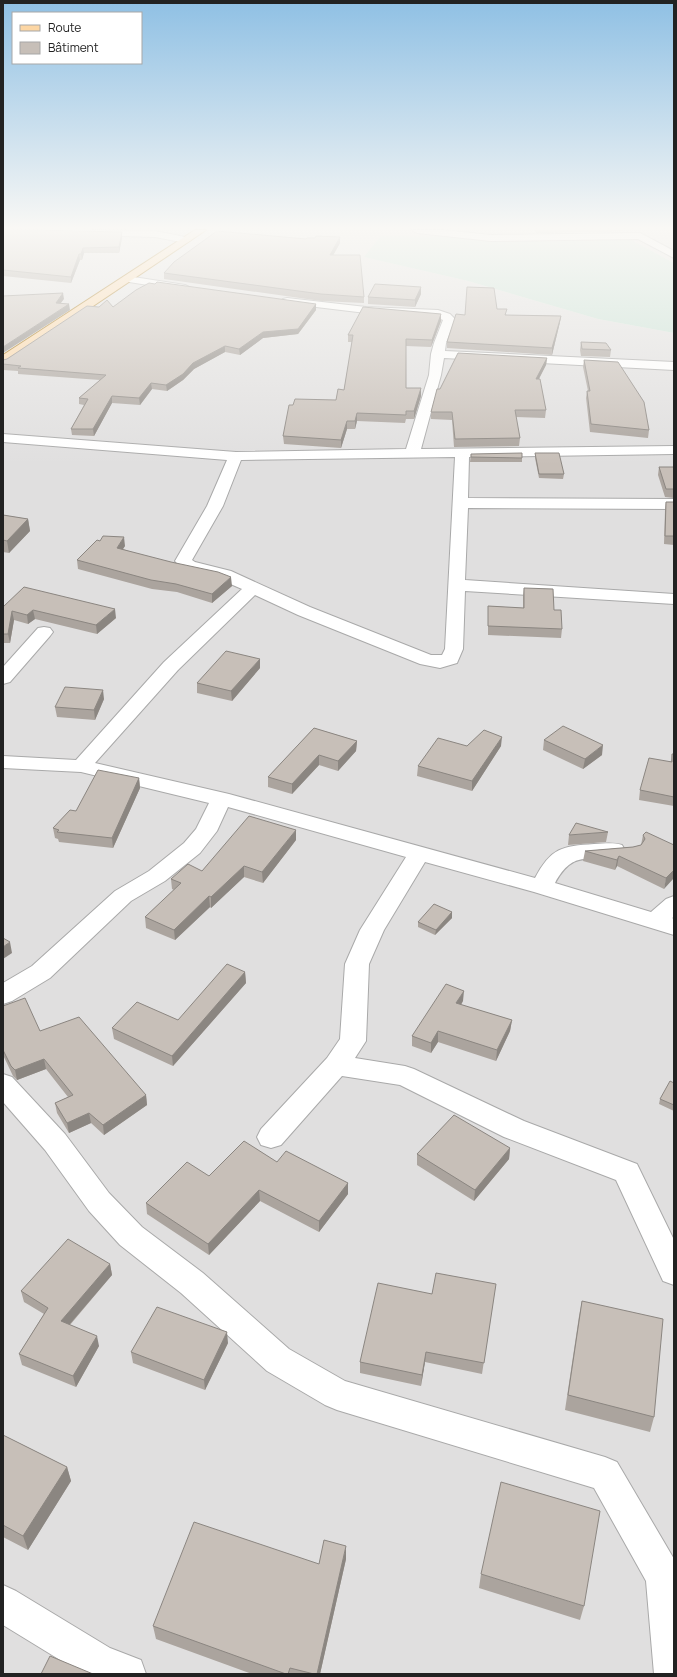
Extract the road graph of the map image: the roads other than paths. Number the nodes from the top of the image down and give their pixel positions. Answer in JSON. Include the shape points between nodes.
{"nodes":[{"id":1,"x":83,"y":308,"type":"edge"},
{"id":2,"x":350,"y":308,"type":"edge"},
{"id":3,"x":437,"y":354,"type":"junction"},
{"id":4,"x":3,"y":361,"type":"edge"},
{"id":5,"x":674,"y":366,"type":"edge"},
{"id":6,"x":3,"y":438,"type":"edge"},
{"id":7,"x":674,"y":450,"type":"edge"},
{"id":8,"x":462,"y":453,"type":"junction"},
{"id":9,"x":412,"y":454,"type":"junction"},
{"id":10,"x":236,"y":456,"type":"junction"},
{"id":11,"x":459,"y":504,"type":"junction"},
{"id":12,"x":674,"y":504,"type":"edge"},
{"id":13,"x":456,"y":585,"type":"junction"},
{"id":14,"x":253,"y":588,"type":"junction"},
{"id":15,"x":674,"y":598,"type":"edge"},
{"id":16,"x":44,"y":632,"type":"dead end"},
{"id":17,"x":3,"y":678,"type":"edge"},
{"id":18,"x":3,"y":762,"type":"edge"},
{"id":19,"x":81,"y":766,"type":"junction"},
{"id":20,"x":221,"y":799,"type":"junction"},
{"id":21,"x":631,"y":849,"type":"edge"},
{"id":22,"x":419,"y":853,"type":"junction"},
{"id":23,"x":542,"y":887,"type":"junction"},
{"id":24,"x":674,"y":904,"type":"edge"},
{"id":25,"x":664,"y":924,"type":"edge"},
{"id":26,"x":3,"y":995,"type":"edge"},
{"id":27,"x":336,"y":1065,"type":"junction"},
{"id":28,"x":3,"y":1084,"type":"edge"},
{"id":29,"x":271,"y":1137,"type":"dead end"},
{"id":30,"x":674,"y":1272,"type":"edge"},
{"id":31,"x":3,"y":1604,"type":"edge"},
{"id":32,"x":127,"y":1674,"type":"edge"},
{"id":33,"x":673,"y":1674,"type":"edge"}],
"edges":[{"from":1,"to":4,"type":"main road"},
{"from":2,"to":3,"type":"street","via":[[446,316],[449,319]]},
{"from":3,"to":5,"type":"street"},
{"from":3,"to":9,"type":"street","via":[[435,375]]},
{"from":6,"to":10,"type":"street"},
{"from":7,"to":8,"type":"street"},
{"from":8,"to":9,"type":"street"},
{"from":8,"to":11,"type":"street"},
{"from":9,"to":10,"type":"street"},
{"from":10,"to":14,"type":"street","via":[[215,506],[183,561],[188,566],[225,575]]},
{"from":11,"to":12,"type":"street"},
{"from":11,"to":13,"type":"street"},
{"from":13,"to":14,"type":"street","via":[[454,649],[450,659],[440,662],[427,660]]},
{"from":13,"to":15,"type":"street"},
{"from":14,"to":19,"type":"street","via":[[171,666]]},
{"from":16,"to":17,"type":"street"},
{"from":18,"to":19,"type":"street"},
{"from":19,"to":20,"type":"street"},
{"from":20,"to":22,"type":"street"},
{"from":20,"to":26,"type":"street","via":[[206,830],[192,848],[157,876],[123,896],[41,972]]},
{"from":21,"to":23,"type":"street","via":[[570,853],[553,866]]},
{"from":22,"to":23,"type":"street"},
{"from":22,"to":27,"type":"street","via":[[375,923],[357,964],[352,1041]]},
{"from":23,"to":25,"type":"street"},
{"from":24,"to":25,"type":"street"},
{"from":27,"to":29,"type":"street"},
{"from":27,"to":30,"type":"street","via":[[405,1076],[514,1129],[627,1172]]},
{"from":28,"to":33,"type":"street","via":[[55,1142],[98,1202],[131,1236],[192,1283],[278,1360],[337,1394],[605,1474],[664,1577]]},
{"from":31,"to":32,"type":"street","via":[[97,1661]]}]}
